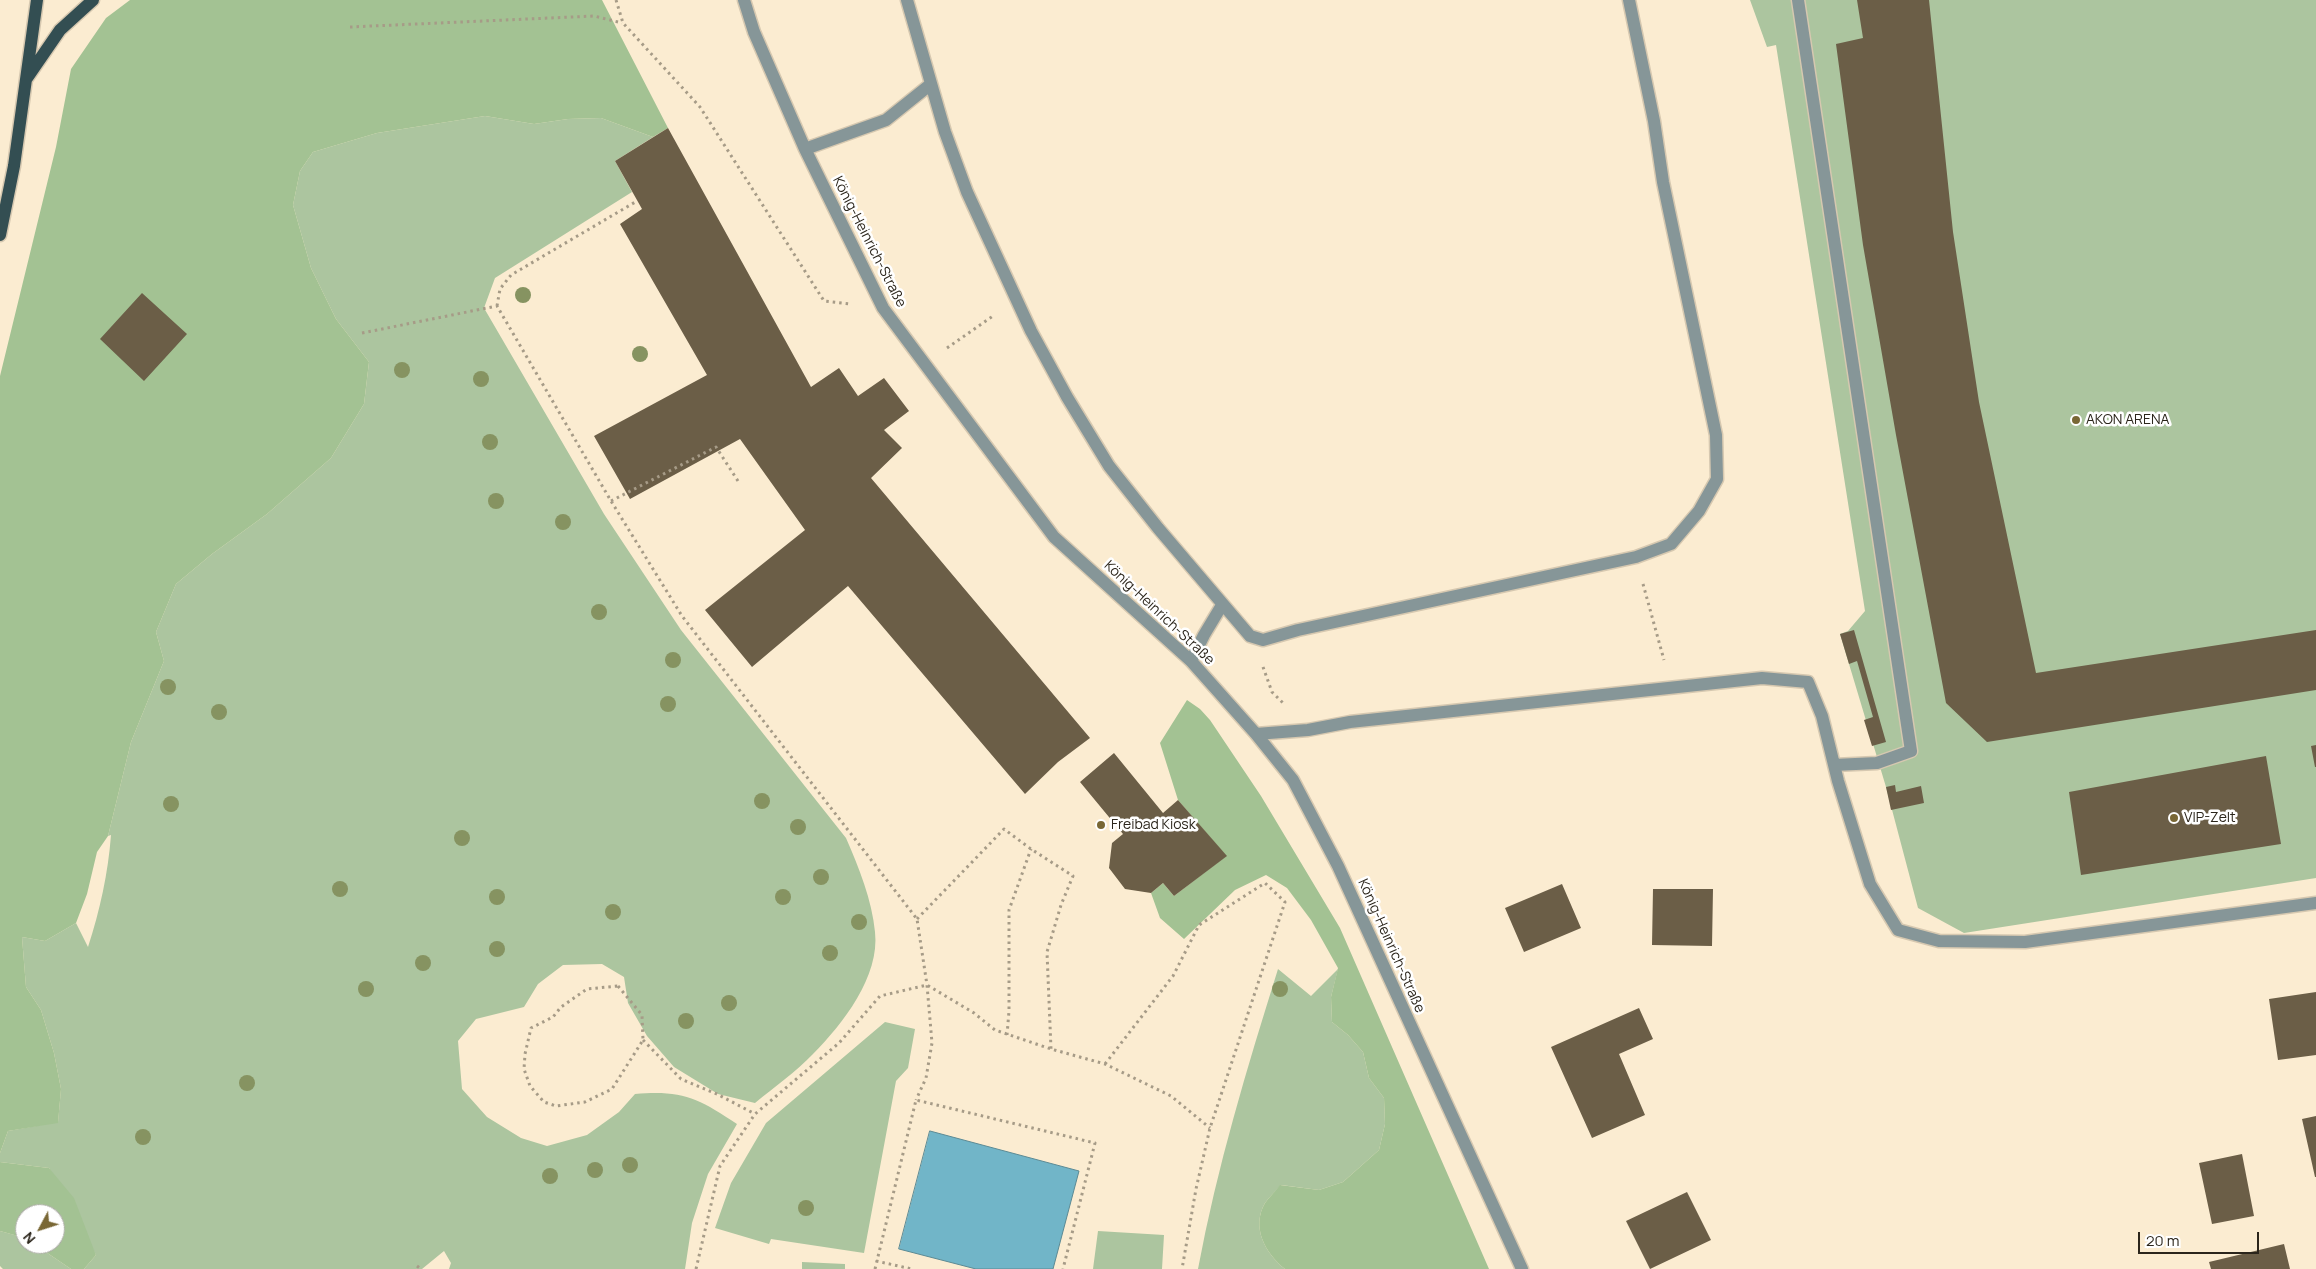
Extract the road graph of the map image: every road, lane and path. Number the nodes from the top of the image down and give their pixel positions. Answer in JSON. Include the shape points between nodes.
{"nodes":[{"id":1,"x":37,"y":0,"type":"edge"},
{"id":2,"x":93,"y":0,"type":"edge"},
{"id":3,"x":616,"y":0,"type":"edge"},
{"id":4,"x":744,"y":0,"type":"edge"},
{"id":5,"x":908,"y":0,"type":"edge"},
{"id":6,"x":1629,"y":0,"type":"edge"},
{"id":7,"x":1798,"y":0,"type":"edge"},
{"id":8,"x":623,"y":23,"type":"junction"},
{"id":9,"x":350,"y":27,"type":"dead end"},
{"id":10,"x":26,"y":80,"type":"junction"},
{"id":11,"x":931,"y":84,"type":"junction"},
{"id":12,"x":805,"y":148,"type":"junction"},
{"id":13,"x":638,"y":201,"type":"dead end"},
{"id":14,"x":0,"y":235,"type":"edge"},
{"id":15,"x":1016,"y":301,"type":"junction"},
{"id":16,"x":497,"y":306,"type":"junction"},
{"id":17,"x":883,"y":308,"type":"junction"},
{"id":18,"x":362,"y":333,"type":"dead end"},
{"id":19,"x":959,"y":340,"type":"dead end"},
{"id":20,"x":738,"y":481,"type":"dead end"},
{"id":21,"x":611,"y":501,"type":"junction"},
{"id":22,"x":1636,"y":557,"type":"junction"},
{"id":23,"x":1222,"y":605,"type":"junction"},
{"id":24,"x":1250,"y":636,"type":"junction"},
{"id":25,"x":1673,"y":659,"type":"dead end"},
{"id":26,"x":1191,"y":662,"type":"junction"},
{"id":27,"x":1308,"y":730,"type":"junction"},
{"id":28,"x":1256,"y":734,"type":"junction"},
{"id":29,"x":1834,"y":765,"type":"junction"},
{"id":30,"x":1031,"y":849,"type":"junction"},
{"id":31,"x":2316,"y":903,"type":"edge"},
{"id":32,"x":917,"y":919,"type":"junction"},
{"id":33,"x":926,"y":984,"type":"junction"},
{"id":34,"x":1006,"y":1035,"type":"junction"},
{"id":35,"x":643,"y":1040,"type":"junction"},
{"id":36,"x":1051,"y":1049,"type":"junction"},
{"id":37,"x":1106,"y":1064,"type":"junction"},
{"id":38,"x":916,"y":1100,"type":"junction"},
{"id":39,"x":755,"y":1114,"type":"junction"},
{"id":40,"x":1210,"y":1128,"type":"junction"},
{"id":41,"x":876,"y":1261,"type":"junction"},
{"id":42,"x":417,"y":1266,"type":"dead end"},
{"id":43,"x":421,"y":1269,"type":"edge"},
{"id":44,"x":696,"y":1269,"type":"edge"},
{"id":45,"x":875,"y":1269,"type":"edge"},
{"id":46,"x":912,"y":1269,"type":"edge"},
{"id":47,"x":1062,"y":1269,"type":"edge"},
{"id":48,"x":1182,"y":1269,"type":"edge"},
{"id":49,"x":1522,"y":1269,"type":"edge"}],
"edges":[{"from":1,"to":10,"type":"main road"},
{"from":2,"to":10,"type":"main road","via":[[60,30]]},
{"from":3,"to":8,"type":"path"},
{"from":4,"to":12,"type":"street","name":"König-Heinrich-Straße","via":[[754,32]]},
{"from":5,"to":11,"type":"street"},
{"from":6,"to":22,"type":"street","via":[[1716,435],[1717,479],[1700,511],[1671,544]]},
{"from":7,"to":29,"type":"street","via":[[1911,750],[1877,763]]},
{"from":8,"to":9,"type":"path","via":[[594,16]]},
{"from":8,"to":17,"type":"path","via":[[700,107],[824,301]]},
{"from":10,"to":14,"type":"main road"},
{"from":11,"to":12,"type":"street","via":[[886,120]]},
{"from":11,"to":15,"type":"street","via":[[967,192]]},
{"from":12,"to":17,"type":"street","name":"König-Heinrich-Straße"},
{"from":13,"to":16,"type":"path","via":[[511,275],[500,289]]},
{"from":15,"to":19,"type":"path"},
{"from":15,"to":23,"type":"street","via":[[1067,397],[1109,466]]},
{"from":16,"to":18,"type":"path"},
{"from":16,"to":21,"type":"path"},
{"from":17,"to":26,"type":"street","name":"König-Heinrich-Straße","via":[[1054,537]]},
{"from":20,"to":21,"type":"path","via":[[716,447]]},
{"from":21,"to":32,"type":"path","via":[[682,616]]},
{"from":22,"to":24,"type":"street","via":[[1263,640]]},
{"from":22,"to":25,"type":"path","via":[[1664,660]]},
{"from":23,"to":24,"type":"street"},
{"from":23,"to":26,"type":"street"},
{"from":24,"to":27,"type":"path","via":[[1272,692]]},
{"from":26,"to":28,"type":"street","name":"König-Heinrich-Straße"},
{"from":27,"to":28,"type":"street"},
{"from":27,"to":29,"type":"street","via":[[1350,722],[1762,678],[1808,682],[1822,716]]},
{"from":28,"to":49,"type":"street","name":"König-Heinrich-Straße","via":[[1292,780],[1338,866]]},
{"from":29,"to":31,"type":"street","via":[[1870,884],[1898,930],[1939,941],[2025,942]]},
{"from":30,"to":32,"type":"path","via":[[1004,829]]},
{"from":30,"to":34,"type":"path","via":[[1009,910]]},
{"from":30,"to":36,"type":"path","via":[[1073,876],[1060,905],[1047,952]]},
{"from":32,"to":33,"type":"path"},
{"from":33,"to":34,"type":"path"},
{"from":33,"to":38,"type":"path","via":[[932,1042],[926,1078]]},
{"from":33,"to":39,"type":"path","via":[[880,996],[839,1043]]},
{"from":34,"to":36,"type":"path"},
{"from":35,"to":35,"type":"path","via":[[612,1089],[585,1102],[556,1106],[544,1102],[530,1086],[524,1069],[531,1028],[554,1019],[561,1007],[587,989],[618,986],[642,1015]]},
{"from":35,"to":39,"type":"path","via":[[681,1078]]},
{"from":36,"to":37,"type":"path"},
{"from":37,"to":40,"type":"path","via":[[1171,1096]]},
{"from":37,"to":40,"type":"path","via":[[1173,976],[1199,925],[1265,884],[1285,902]]},
{"from":38,"to":41,"type":"path"},
{"from":38,"to":47,"type":"path","via":[[1094,1143]]},
{"from":39,"to":44,"type":"path","via":[[720,1166]]},
{"from":40,"to":48,"type":"path"},
{"from":41,"to":45,"type":"path"},
{"from":41,"to":46,"type":"path"},
{"from":42,"to":43,"type":"path"}]}
